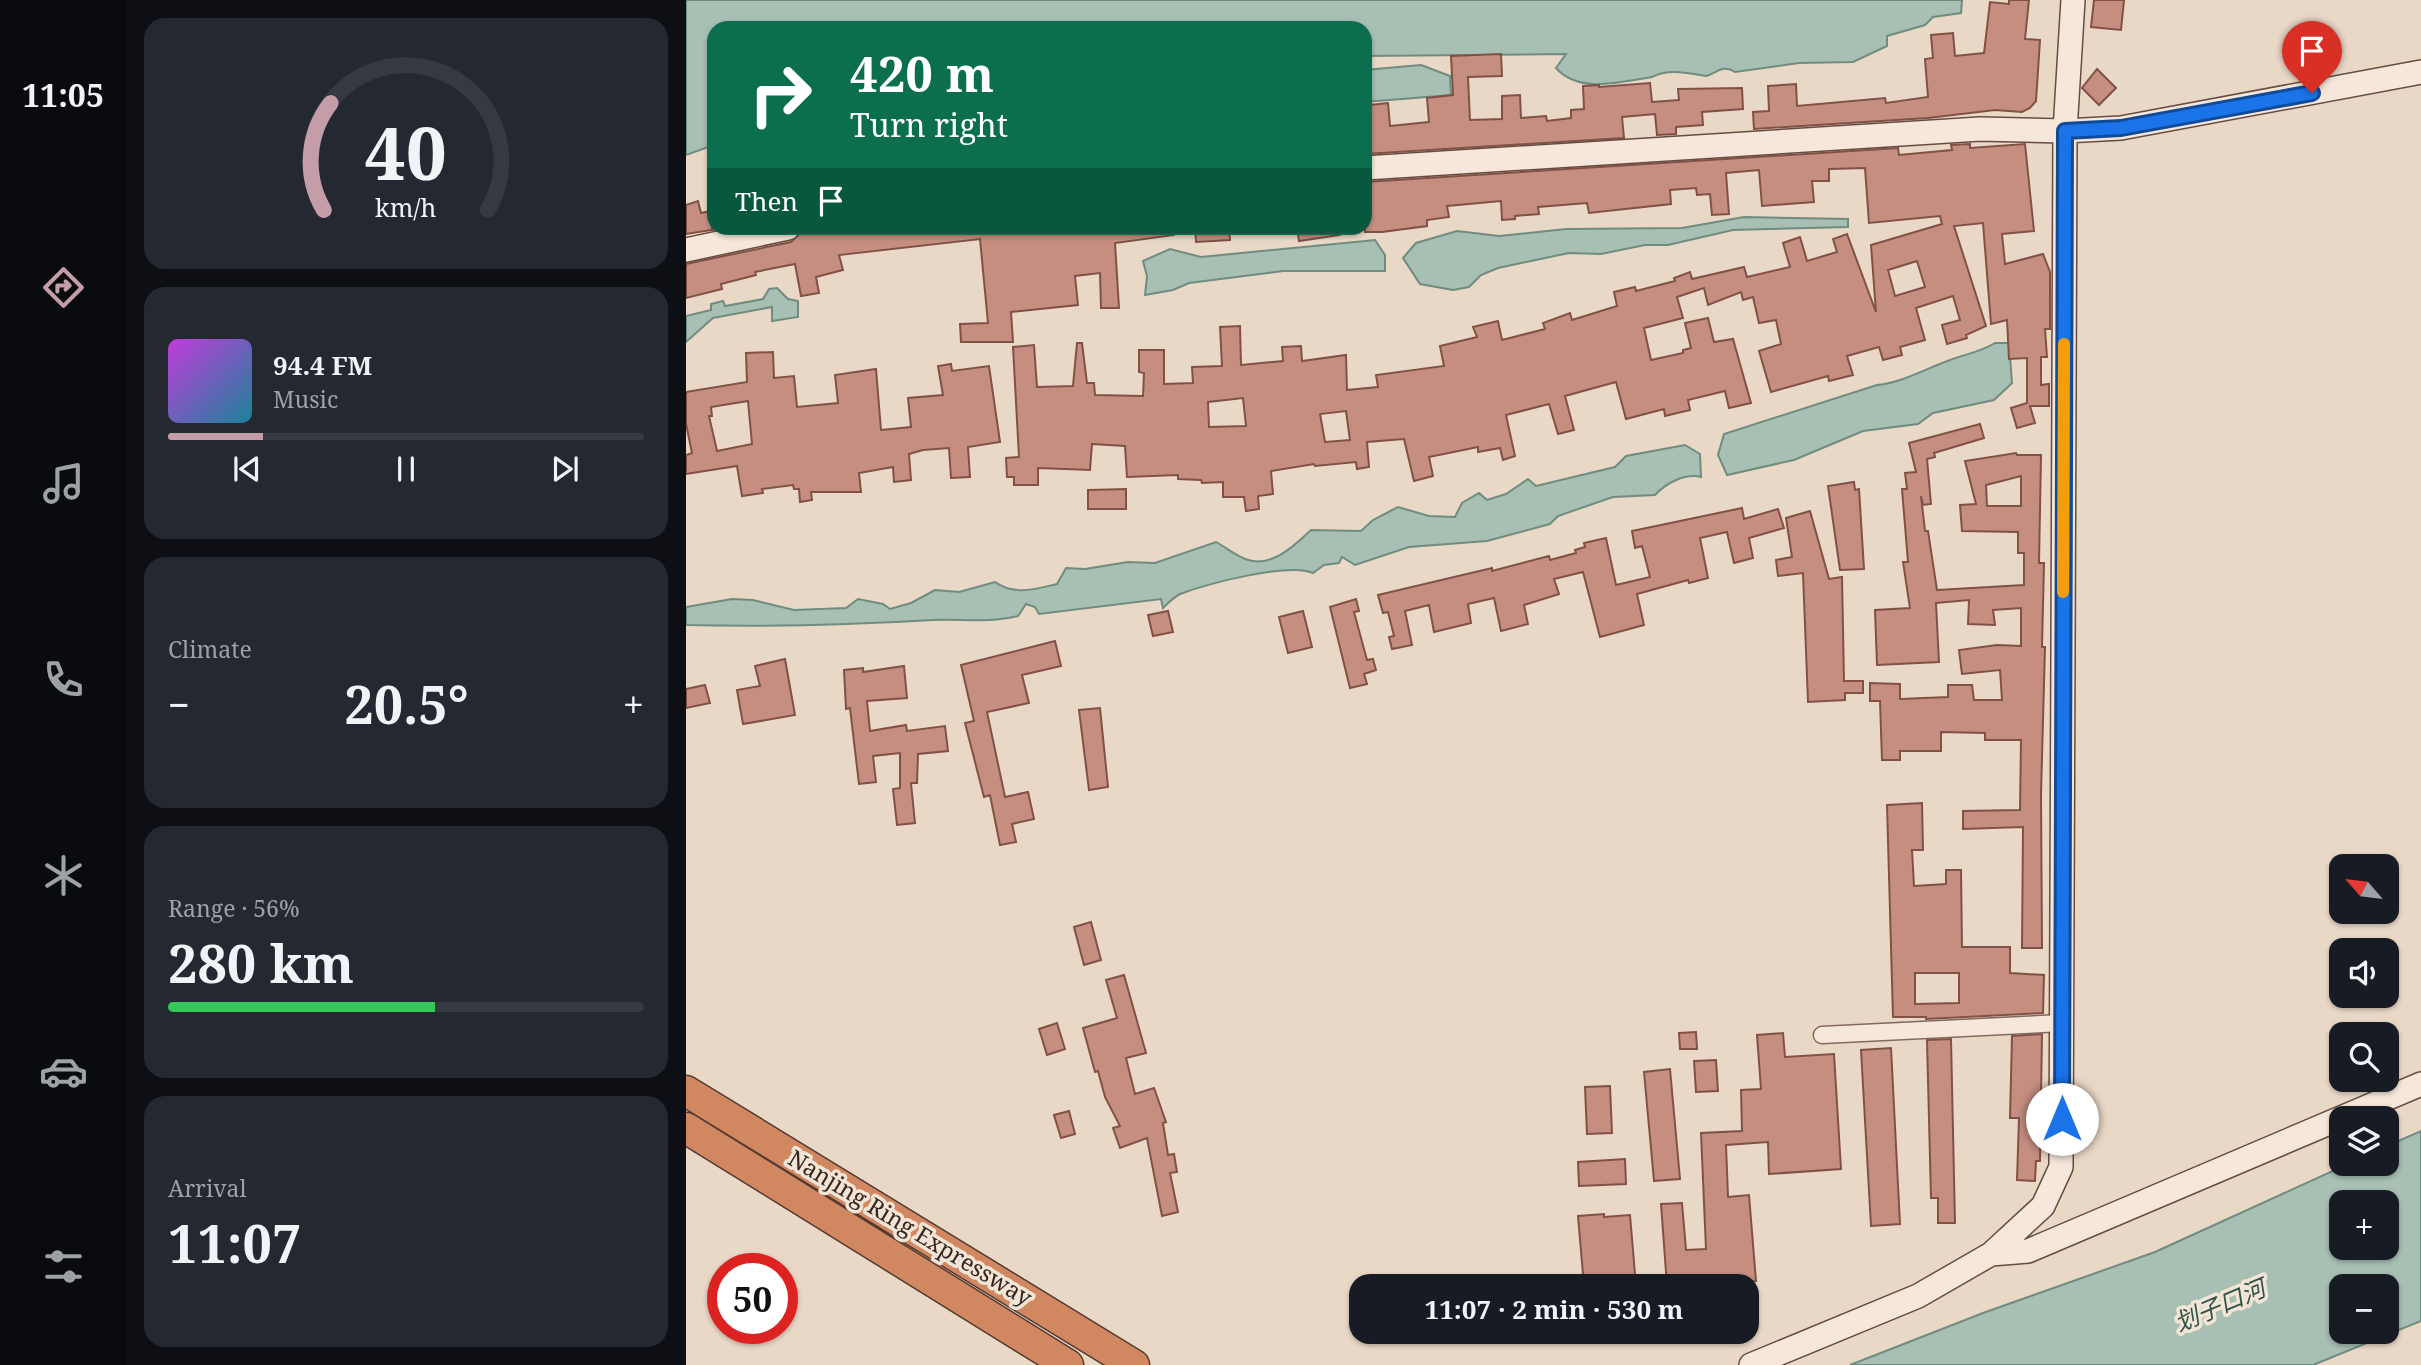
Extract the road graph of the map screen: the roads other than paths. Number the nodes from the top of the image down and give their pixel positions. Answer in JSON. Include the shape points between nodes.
{"nodes":[{"id":1,"x":2073,"y":0,"type":"edge"},
{"id":2,"x":2421,"y":72,"type":"edge"},
{"id":3,"x":2065,"y":131,"type":"junction"},
{"id":4,"x":1372,"y":168,"type":"edge"},
{"id":5,"x":756,"y":235,"type":"edge"},
{"id":6,"x":686,"y":250,"type":"edge"},
{"id":7,"x":2062,"y":1023,"type":"junction"},
{"id":8,"x":1822,"y":1035,"type":"dead end"},
{"id":9,"x":2421,"y":1084,"type":"edge"},
{"id":10,"x":686,"y":1091,"type":"edge"},
{"id":11,"x":686,"y":1128,"type":"edge"},
{"id":12,"x":1991,"y":1254,"type":"junction"},
{"id":13,"x":1068,"y":1365,"type":"edge"},
{"id":14,"x":1135,"y":1365,"type":"edge"},
{"id":15,"x":1751,"y":1365,"type":"edge"}],
"edges":[{"from":1,"to":3,"type":"street"},
{"from":2,"to":3,"type":"street","via":[[2121,128]]},
{"from":3,"to":4,"type":"street","via":[[1966,129]]},
{"from":3,"to":7,"type":"street"},
{"from":5,"to":6,"type":"street"},
{"from":7,"to":8,"type":"street"},
{"from":7,"to":12,"type":"street","via":[[2061,1167],[2043,1206]]},
{"from":9,"to":12,"type":"street","via":[[2028,1251]]},
{"from":10,"to":14,"type":"highway","name":"Nanjing Ring Expressway"},
{"from":11,"to":13,"type":"highway","name":"Nanjing Ring Expressway"},
{"from":12,"to":15,"type":"street","via":[[1918,1296]]}]}
